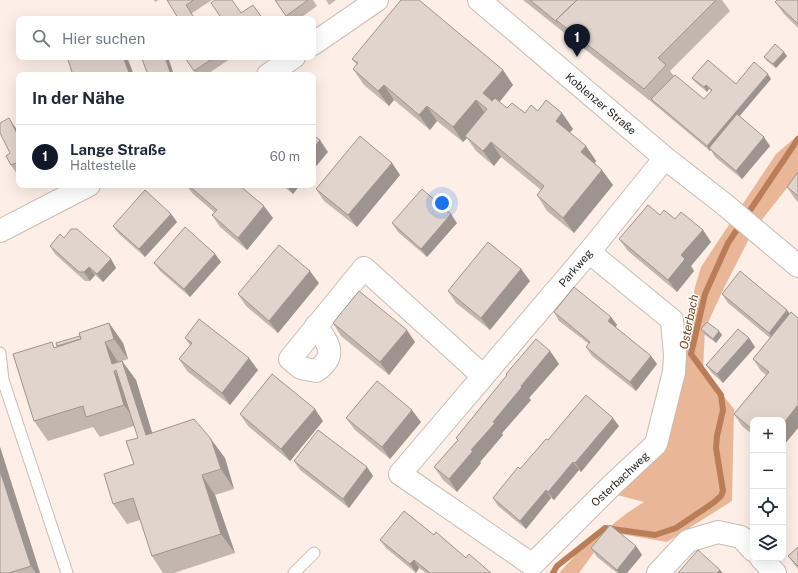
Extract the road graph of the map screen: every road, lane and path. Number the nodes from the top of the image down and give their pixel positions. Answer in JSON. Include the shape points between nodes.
{"nodes":[{"id":1,"x":377,"y":0,"type":"edge"},
{"id":2,"x":479,"y":0,"type":"edge"},
{"id":3,"x":316,"y":42,"type":"edge"},
{"id":4,"x":290,"y":60,"type":"edge"},
{"id":5,"x":272,"y":72,"type":"edge"},
{"id":6,"x":665,"y":158,"type":"junction"},
{"id":7,"x":83,"y":188,"type":"edge"},
{"id":8,"x":0,"y":231,"type":"edge"},
{"id":9,"x":589,"y":252,"type":"junction"},
{"id":10,"x":798,"y":266,"type":"edge"},
{"id":11,"x":316,"y":326,"type":"dead end"},
{"id":12,"x":0,"y":352,"type":"edge"},
{"id":13,"x":484,"y":376,"type":"junction"},
{"id":14,"x":400,"y":474,"type":"joint"},
{"id":15,"x":750,"y":547,"type":"edge"},
{"id":16,"x":314,"y":553,"type":"dead end"},
{"id":17,"x":764,"y":561,"type":"edge"},
{"id":18,"x":67,"y":573,"type":"edge"},
{"id":19,"x":294,"y":573,"type":"edge"},
{"id":20,"x":658,"y":573,"type":"edge"},
{"id":21,"x":775,"y":573,"type":"edge"}],
"edges":[{"from":1,"to":3,"type":"street"},
{"from":2,"to":6,"type":"street","name":"Koblenzer Straße"},
{"from":4,"to":5,"type":"street"},
{"from":6,"to":9,"type":"street","name":"Parkweg"},
{"from":6,"to":10,"type":"street","name":"Koblenzer Straße"},
{"from":7,"to":8,"type":"street"},
{"from":9,"to":13,"type":"street","name":"Parkweg"},
{"from":9,"to":14,"type":"street","name":"Osterbachweg","via":[[672,320],[674,372],[656,444],[532,565]]},
{"from":11,"to":13,"type":"street","via":[[364,268]]},
{"from":12,"to":18,"type":"lane","via":[[3,380]]},
{"from":13,"to":14,"type":"street","name":"Parkweg"},
{"from":15,"to":20,"type":"street","via":[[741,537],[718,532],[688,541]]},
{"from":16,"to":19,"type":"lane"},
{"from":17,"to":21,"type":"street"}]}
